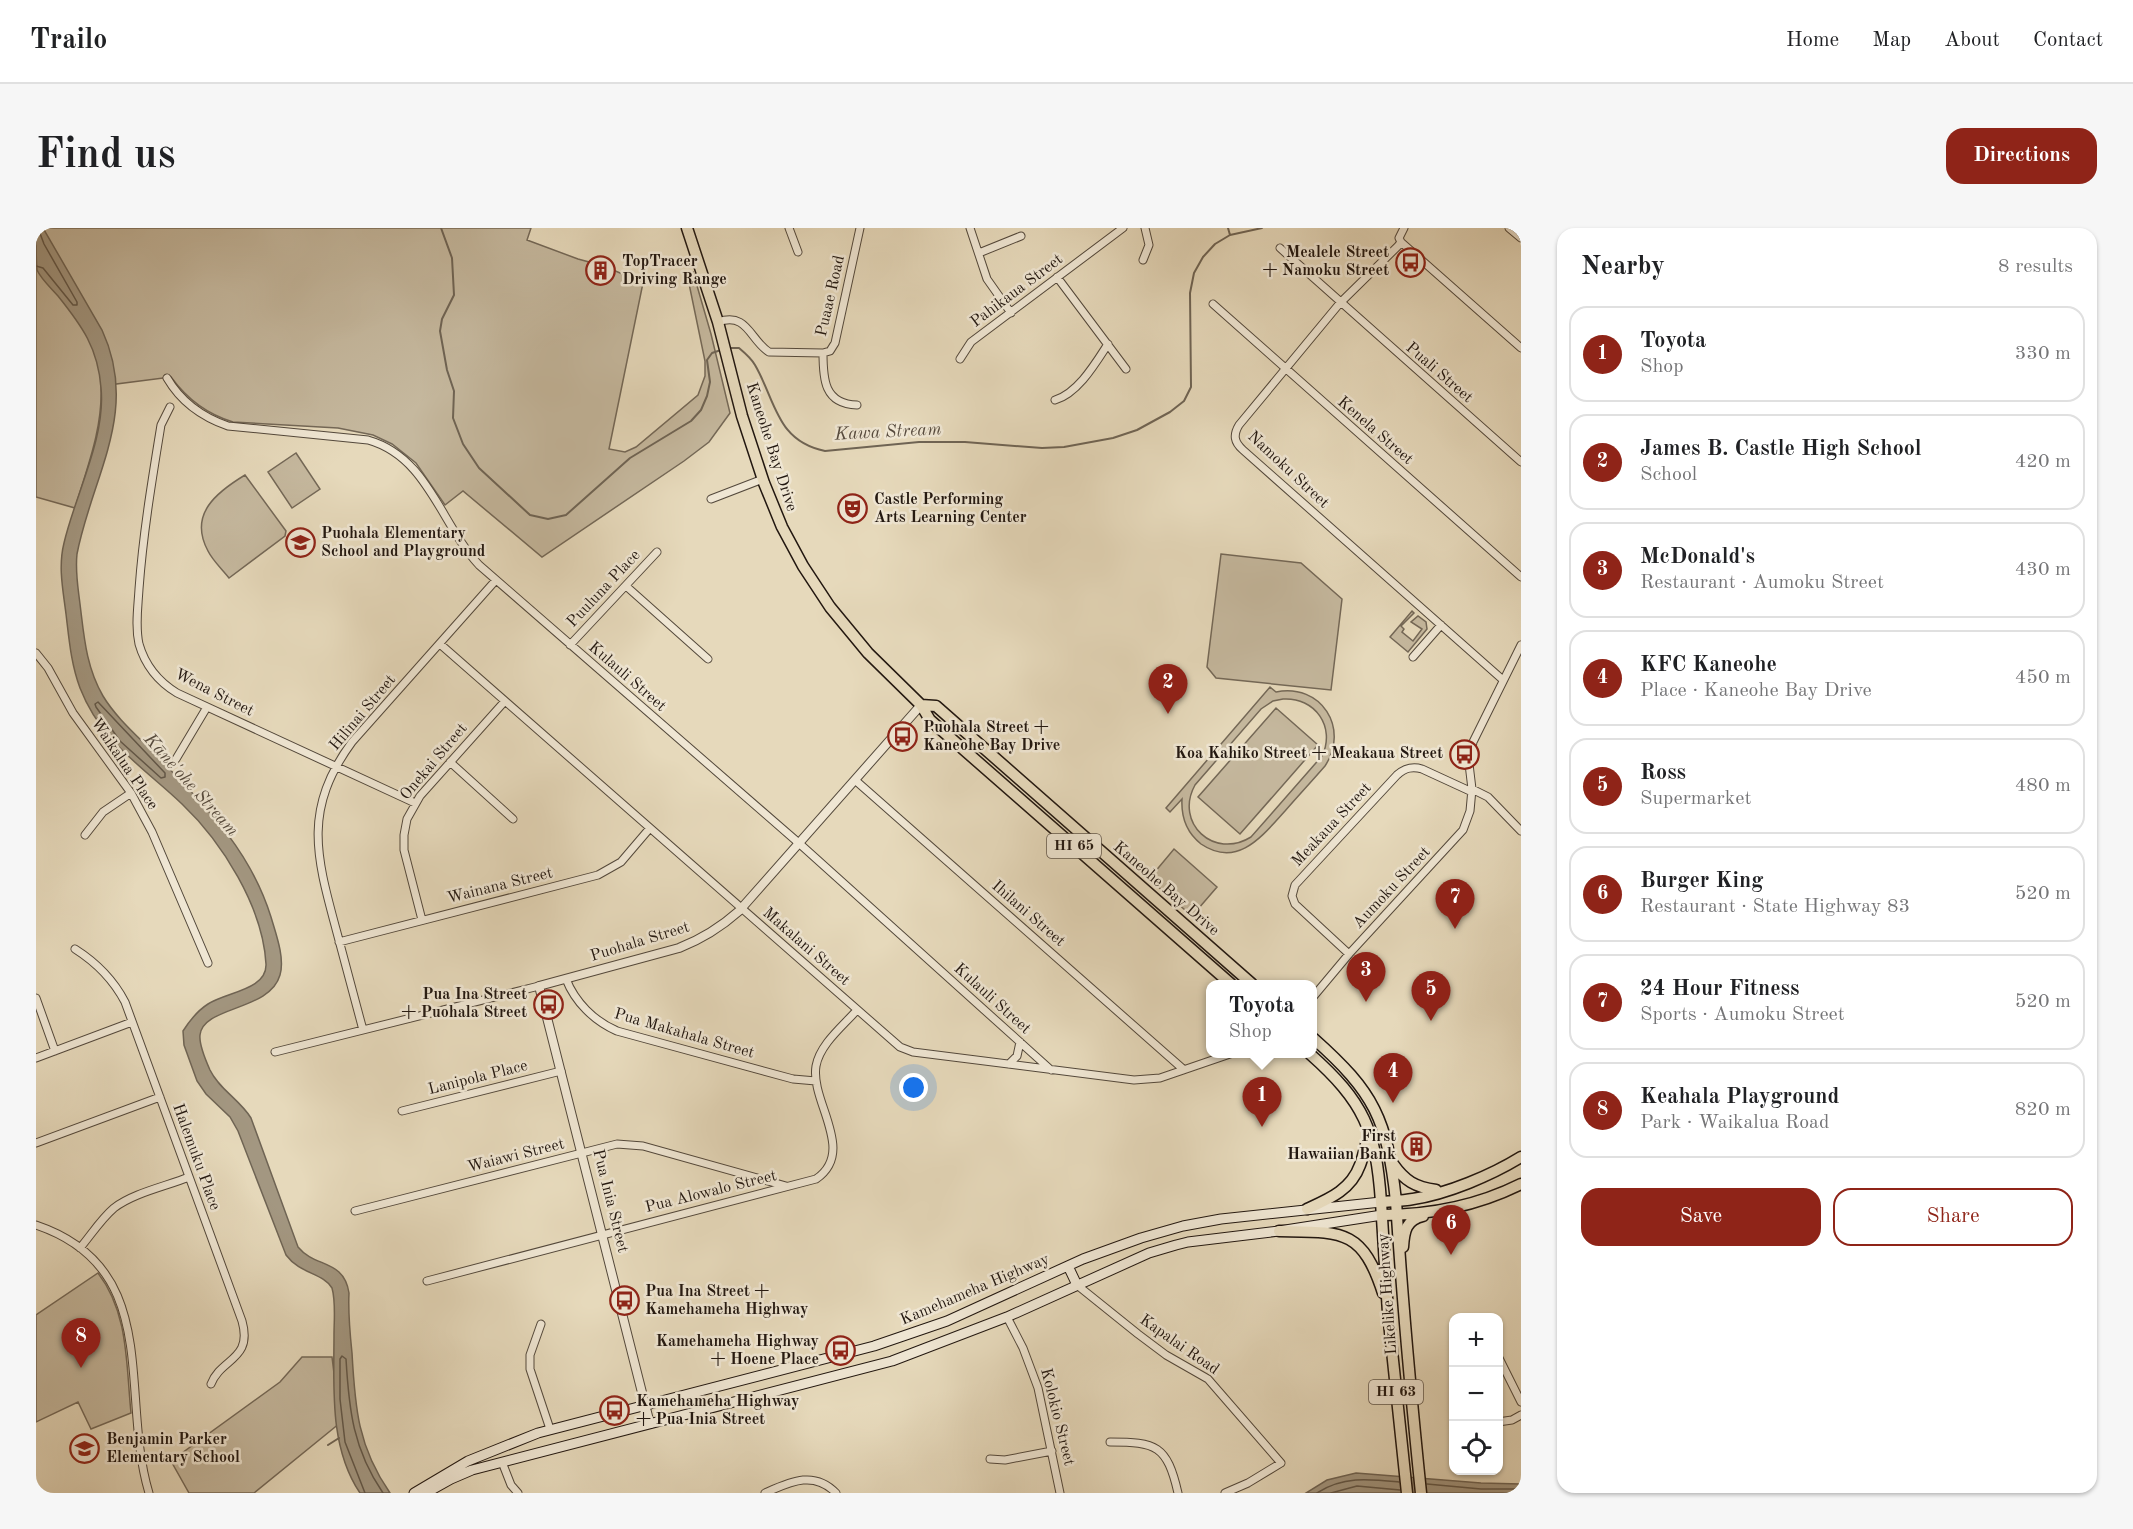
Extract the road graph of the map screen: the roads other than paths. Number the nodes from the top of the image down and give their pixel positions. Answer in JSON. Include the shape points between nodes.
{"nodes":[{"id":1,"x":687,"y":228,"type":"edge"},
{"id":2,"x":789,"y":228,"type":"edge"},
{"id":3,"x":860,"y":228,"type":"edge"},
{"id":4,"x":970,"y":228,"type":"edge"},
{"id":5,"x":1123,"y":228,"type":"edge"},
{"id":6,"x":1145,"y":228,"type":"edge"},
{"id":7,"x":1404,"y":228,"type":"edge"},
{"id":8,"x":1509,"y":228,"type":"edge"},
{"id":9,"x":1021,"y":236,"type":"dead end"},
{"id":10,"x":1521,"y":238,"type":"edge"},
{"id":11,"x":1401,"y":242,"type":"junction"},
{"id":12,"x":1280,"y":248,"type":"dead end"},
{"id":13,"x":798,"y":252,"type":"dead end"},
{"id":14,"x":979,"y":253,"type":"junction"},
{"id":15,"x":1143,"y":260,"type":"dead end"},
{"id":16,"x":1057,"y":278,"type":"junction"},
{"id":17,"x":1340,"y":303,"type":"junction"},
{"id":18,"x":1213,"y":304,"type":"dead end"},
{"id":19,"x":1011,"y":313,"type":"junction"},
{"id":20,"x":718,"y":322,"type":"junction"},
{"id":21,"x":1108,"y":344,"type":"junction"},
{"id":22,"x":1521,"y":348,"type":"edge"},
{"id":23,"x":823,"y":353,"type":"junction"},
{"id":24,"x":960,"y":358,"type":"dead end"},
{"id":25,"x":1126,"y":369,"type":"dead end"},
{"id":26,"x":1285,"y":370,"type":"junction"},
{"id":27,"x":167,"y":378,"type":"dead end"},
{"id":28,"x":1055,"y":400,"type":"dead end"},
{"id":29,"x":857,"y":405,"type":"dead end"},
{"id":30,"x":170,"y":407,"type":"dead end"},
{"id":31,"x":1521,"y":462,"type":"edge"},
{"id":32,"x":763,"y":479,"type":"junction"},
{"id":33,"x":711,"y":499,"type":"dead end"},
{"id":34,"x":657,"y":552,"type":"dead end"},
{"id":35,"x":1521,"y":577,"type":"edge"},
{"id":36,"x":496,"y":580,"type":"junction"},
{"id":37,"x":626,"y":586,"type":"junction"},
{"id":38,"x":1441,"y":625,"type":"junction"},
{"id":39,"x":440,"y":644,"type":"junction"},
{"id":40,"x":570,"y":645,"type":"junction"},
{"id":41,"x":1521,"y":645,"type":"edge"},
{"id":42,"x":36,"y":653,"type":"edge"},
{"id":43,"x":1413,"y":657,"type":"dead end"},
{"id":44,"x":708,"y":658,"type":"dead end"},
{"id":45,"x":1503,"y":680,"type":"junction"},
{"id":46,"x":505,"y":701,"type":"junction"},
{"id":47,"x":921,"y":705,"type":"junction"},
{"id":48,"x":207,"y":707,"type":"junction"},
{"id":49,"x":176,"y":759,"type":"dead end"},
{"id":50,"x":450,"y":762,"type":"junction"},
{"id":51,"x":336,"y":766,"type":"junction"},
{"id":52,"x":1004,"y":766,"type":"junction"},
{"id":53,"x":995,"y":777,"type":"junction"},
{"id":54,"x":855,"y":780,"type":"junction"},
{"id":55,"x":1472,"y":790,"type":"junction"},
{"id":56,"x":131,"y":793,"type":"junction"},
{"id":57,"x":415,"y":803,"type":"junction"},
{"id":58,"x":513,"y":819,"type":"dead end"},
{"id":59,"x":650,"y":828,"type":"junction"},
{"id":60,"x":1521,"y":831,"type":"edge"},
{"id":61,"x":85,"y":835,"type":"dead end"},
{"id":62,"x":798,"y":843,"type":"junction"},
{"id":63,"x":741,"y":908,"type":"junction"},
{"id":64,"x":422,"y":920,"type":"junction"},
{"id":65,"x":339,"y":942,"type":"junction"},
{"id":66,"x":75,"y":949,"type":"dead end"},
{"id":67,"x":1348,"y":954,"type":"junction"},
{"id":68,"x":208,"y":963,"type":"dead end"},
{"id":69,"x":566,"y":979,"type":"junction"},
{"id":70,"x":1226,"y":980,"type":"edge"},
{"id":71,"x":1247,"y":980,"type":"edge"},
{"id":72,"x":539,"y":986,"type":"junction"},
{"id":73,"x":1317,"y":992,"type":"edge"},
{"id":74,"x":36,"y":998,"type":"edge"},
{"id":75,"x":857,"y":1010,"type":"junction"},
{"id":76,"x":132,"y":1022,"type":"junction"},
{"id":77,"x":363,"y":1030,"type":"junction"},
{"id":78,"x":1020,"y":1042,"type":"junction"},
{"id":79,"x":1317,"y":1042,"type":"edge"},
{"id":80,"x":55,"y":1050,"type":"junction"},
{"id":81,"x":275,"y":1052,"type":"dead end"},
{"id":82,"x":36,"y":1058,"type":"edge"},
{"id":83,"x":1215,"y":1058,"type":"edge"},
{"id":84,"x":1316,"y":1058,"type":"edge"},
{"id":85,"x":1009,"y":1064,"type":"junction"},
{"id":86,"x":1183,"y":1069,"type":"junction"},
{"id":87,"x":1051,"y":1070,"type":"junction"},
{"id":88,"x":561,"y":1071,"type":"junction"},
{"id":89,"x":816,"y":1081,"type":"junction"},
{"id":90,"x":160,"y":1097,"type":"junction"},
{"id":91,"x":402,"y":1111,"type":"dead end"},
{"id":92,"x":1370,"y":1133,"type":"junction"},
{"id":93,"x":36,"y":1143,"type":"edge"},
{"id":94,"x":582,"y":1153,"type":"junction"},
{"id":95,"x":1521,"y":1157,"type":"edge"},
{"id":96,"x":1392,"y":1162,"type":"junction"},
{"id":97,"x":189,"y":1177,"type":"junction"},
{"id":98,"x":1521,"y":1184,"type":"edge"},
{"id":99,"x":788,"y":1187,"type":"junction"},
{"id":100,"x":1442,"y":1191,"type":"junction"},
{"id":101,"x":1396,"y":1201,"type":"junction"},
{"id":102,"x":1380,"y":1202,"type":"junction"},
{"id":103,"x":1307,"y":1209,"type":"junction"},
{"id":104,"x":355,"y":1211,"type":"dead end"},
{"id":105,"x":1431,"y":1213,"type":"junction"},
{"id":106,"x":1254,"y":1214,"type":"junction"},
{"id":107,"x":1382,"y":1215,"type":"junction"},
{"id":108,"x":1397,"y":1215,"type":"junction"},
{"id":109,"x":36,"y":1226,"type":"edge"},
{"id":110,"x":1279,"y":1231,"type":"junction"},
{"id":111,"x":603,"y":1233,"type":"junction"},
{"id":112,"x":1256,"y":1234,"type":"junction"},
{"id":113,"x":80,"y":1248,"type":"junction"},
{"id":114,"x":1402,"y":1262,"type":"junction"},
{"id":115,"x":1068,"y":1266,"type":"junction"},
{"id":116,"x":428,"y":1281,"type":"dead end"},
{"id":117,"x":1077,"y":1285,"type":"junction"},
{"id":118,"x":1388,"y":1310,"type":"junction"},
{"id":119,"x":1007,"y":1317,"type":"junction"},
{"id":120,"x":541,"y":1323,"type":"dead end"},
{"id":121,"x":887,"y":1342,"type":"junction"},
{"id":122,"x":888,"y":1362,"type":"junction"},
{"id":123,"x":1503,"y":1366,"type":"edge"},
{"id":124,"x":212,"y":1384,"type":"dead end"},
{"id":125,"x":1521,"y":1402,"type":"edge"},
{"id":126,"x":646,"y":1404,"type":"junction"},
{"id":127,"x":1521,"y":1415,"type":"edge"},
{"id":128,"x":1503,"y":1421,"type":"edge"},
{"id":129,"x":650,"y":1424,"type":"junction"},
{"id":130,"x":550,"y":1429,"type":"junction"},
{"id":131,"x":1110,"y":1442,"type":"dead end"},
{"id":132,"x":501,"y":1447,"type":"junction"},
{"id":133,"x":1052,"y":1451,"type":"junction"},
{"id":134,"x":990,"y":1459,"type":"dead end"},
{"id":135,"x":502,"y":1462,"type":"junction"},
{"id":136,"x":149,"y":1493,"type":"edge"},
{"id":137,"x":414,"y":1493,"type":"edge"},
{"id":138,"x":426,"y":1493,"type":"edge"},
{"id":139,"x":518,"y":1493,"type":"edge"},
{"id":140,"x":765,"y":1493,"type":"edge"},
{"id":141,"x":836,"y":1493,"type":"edge"},
{"id":142,"x":1060,"y":1493,"type":"edge"},
{"id":143,"x":1178,"y":1493,"type":"edge"},
{"id":144,"x":1226,"y":1493,"type":"edge"},
{"id":145,"x":1407,"y":1493,"type":"edge"},
{"id":146,"x":1421,"y":1493,"type":"edge"}],
"edges":[{"from":1,"to":20,"type":"main road","name":"Kaneohe Bay Drive","number":"HI 65"},
{"from":2,"to":13,"type":"street"},
{"from":3,"to":23,"type":"street","name":"Puaae Road","via":[[835,343]]},
{"from":4,"to":14,"type":"street"},
{"from":5,"to":16,"type":"street","name":"Pahikaua Street"},
{"from":6,"to":15,"type":"street","via":[[1149,245]]},
{"from":7,"to":11,"type":"street"},
{"from":8,"to":10,"type":"street"},
{"from":9,"to":14,"type":"street"},
{"from":11,"to":17,"type":"street","name":"Namoku Street"},
{"from":11,"to":22,"type":"street"},
{"from":12,"to":17,"type":"street","name":"Puali Street"},
{"from":14,"to":19,"type":"street","via":[[987,279]]},
{"from":16,"to":19,"type":"street","name":"Pahikaua Street"},
{"from":16,"to":21,"type":"street"},
{"from":17,"to":26,"type":"street","name":"Namoku Street"},
{"from":17,"to":31,"type":"street","name":"Puali Street"},
{"from":18,"to":26,"type":"street","name":"Kenela Street"},
{"from":19,"to":24,"type":"street","name":"Pahikaua Street","via":[[971,342]]},
{"from":20,"to":23,"type":"street","name":"Puaae Road","via":[[740,322],[769,352]]},
{"from":20,"to":32,"type":"main road","name":"Kaneohe Bay Drive","number":"HI 65"},
{"from":21,"to":25,"type":"street"},
{"from":21,"to":28,"type":"street","via":[[1070,392]]},
{"from":23,"to":29,"type":"street","via":[[828,390],[840,401]]},
{"from":26,"to":35,"type":"street","name":"Kenela Street"},
{"from":26,"to":38,"type":"street","name":"Namoku Street","via":[[1237,428],[1236,443]]},
{"from":27,"to":36,"type":"street","name":"Kulauli Street","via":[[186,403],[228,426],[359,438],[393,450],[414,468],[463,546]]},
{"from":30,"to":48,"type":"street","name":"Wena Street","via":[[161,425],[147,517],[138,635],[144,658],[158,678],[177,693]]},
{"from":32,"to":33,"type":"street"},
{"from":32,"to":47,"type":"main road","name":"Kaneohe Bay Drive","number":"HI 65","via":[[792,547],[827,602],[868,653]]},
{"from":34,"to":37,"type":"street","name":"Puuluna Place"},
{"from":36,"to":39,"type":"street","name":"Hilinai Street"},
{"from":36,"to":40,"type":"street","name":"Kulauli Street"},
{"from":37,"to":40,"type":"street","name":"Puuluna Place"},
{"from":37,"to":44,"type":"street"},
{"from":38,"to":43,"type":"street"},
{"from":38,"to":45,"type":"street","name":"Namoku Street"},
{"from":39,"to":46,"type":"street","name":"Makalani Street"},
{"from":39,"to":51,"type":"street","name":"Hilinai Street","via":[[352,742]]},
{"from":40,"to":62,"type":"street","name":"Kulauli Street"},
{"from":41,"to":45,"type":"street","name":"Aumoku Street"},
{"from":42,"to":56,"type":"street","name":"Waikalua Place","via":[[73,713]]},
{"from":45,"to":55,"type":"street","name":"Aumoku Street","via":[[1472,745]]},
{"from":46,"to":50,"type":"street","name":"Onekai Street"},
{"from":46,"to":59,"type":"street","name":"Makalani Street"},
{"from":47,"to":52,"type":"main road","name":"Kaneohe Bay Drive","number":"HI 65","via":[[936,706]]},
{"from":47,"to":53,"type":"main road","name":"Kaneohe Bay Drive","number":"HI 65","via":[[930,720]]},
{"from":47,"to":54,"type":"street","name":"Puohala Street"},
{"from":48,"to":49,"type":"street"},
{"from":48,"to":51,"type":"street","name":"Wena Street"},
{"from":50,"to":57,"type":"street","name":"Onekai Street"},
{"from":50,"to":58,"type":"street"},
{"from":51,"to":57,"type":"street","name":"Wena Street"},
{"from":51,"to":65,"type":"street","name":"Hilinai Street","via":[[322,801],[318,840],[321,872]]},
{"from":52,"to":53,"type":"main road"},
{"from":52,"to":71,"type":"main road","name":"Kaneohe Bay Drive","number":"HI 65"},
{"from":53,"to":70,"type":"main road","name":"Kaneohe Bay Drive","number":"HI 65"},
{"from":54,"to":62,"type":"street","name":"Puohala Street"},
{"from":54,"to":86,"type":"street","name":"Ihilani Street"},
{"from":55,"to":60,"type":"street","name":"Meakaua Street","via":[[1488,797]]},
{"from":55,"to":67,"type":"street","name":"Aumoku Street","via":[[1463,830]]},
{"from":55,"to":67,"type":"street","name":"Meakaua Street","via":[[1422,769],[1405,769],[1295,885],[1295,904]]},
{"from":56,"to":61,"type":"street","via":[[103,812]]},
{"from":56,"to":68,"type":"street","name":"Waikalua Place","via":[[152,832]]},
{"from":57,"to":64,"type":"street","name":"Onekai Street","via":[[405,827],[404,850]]},
{"from":59,"to":63,"type":"street","name":"Makalani Street"},
{"from":59,"to":64,"type":"street","name":"Wainana Street","via":[[621,862],[598,875]]},
{"from":62,"to":63,"type":"street","name":"Puohala Street"},
{"from":62,"to":78,"type":"street","name":"Kulauli Street"},
{"from":63,"to":69,"type":"street","name":"Puohala Street","via":[[719,928],[689,944]]},
{"from":63,"to":75,"type":"street","name":"Makalani Street"},
{"from":64,"to":65,"type":"street","name":"Wainana Street"},
{"from":65,"to":77,"type":"street","name":"Hilinai Street"},
{"from":66,"to":76,"type":"street","name":"Halemuku Place","via":[[109,978]]},
{"from":67,"to":73,"type":"street","name":"Aumoku Street"},
{"from":69,"to":72,"type":"street","name":"Puohala Street"},
{"from":69,"to":89,"type":"street","name":"Pua Makahala Street","via":[[578,1002],[617,1031],[793,1079]]},
{"from":72,"to":77,"type":"street","name":"Puohala Street"},
{"from":72,"to":88,"type":"street","name":"Pua Inia Street"},
{"from":74,"to":80,"type":"street"},
{"from":75,"to":85,"type":"street","name":"Makalani Street","via":[[906,1050]]},
{"from":75,"to":89,"type":"street","name":"Pua Alowalo Street","via":[[821,1052]]},
{"from":76,"to":80,"type":"street"},
{"from":76,"to":90,"type":"street","name":"Halemuku Place"},
{"from":77,"to":81,"type":"street","name":"Puohala Street"},
{"from":78,"to":85,"type":"street","via":[[1017,1056]]},
{"from":78,"to":87,"type":"street","name":"Kulauli Street"},
{"from":79,"to":96,"type":"main road","via":[[1364,1090],[1382,1123]]},
{"from":80,"to":82,"type":"street"},
{"from":83,"to":86,"type":"street","name":"Makalani Street"},
{"from":84,"to":92,"type":"main road","via":[[1345,1087]]},
{"from":85,"to":87,"type":"street","name":"Makalani Street"},
{"from":86,"to":87,"type":"street","name":"Makalani Street","via":[[1143,1080]]},
{"from":88,"to":91,"type":"street","name":"Lanipola Place"},
{"from":88,"to":94,"type":"street","name":"Pua Inia Street"},
{"from":89,"to":99,"type":"street","name":"Pua Alowalo Street","via":[[832,1140],[832,1156],[820,1175]]},
{"from":90,"to":93,"type":"street"},
{"from":90,"to":97,"type":"street","name":"Halemuku Place"},
{"from":92,"to":102,"type":"main road"},
{"from":92,"to":103,"type":"main road","via":[[1352,1181],[1335,1196]]},
{"from":94,"to":99,"type":"street","name":"Waiawi Street","via":[[617,1144],[638,1145]]},
{"from":94,"to":104,"type":"street","name":"Waiawi Street"},
{"from":94,"to":111,"type":"street","name":"Pua Inia Street"},
{"from":95,"to":100,"type":"main road","name":"Kamehameha Highway","via":[[1498,1171]]},
{"from":96,"to":100,"type":"main road","via":[[1410,1183]]},
{"from":96,"to":101,"type":"main road"},
{"from":97,"to":113,"type":"street","via":[[119,1205]]},
{"from":97,"to":124,"type":"street","name":"Halemuku Place","via":[[243,1326],[244,1338],[238,1354]]},
{"from":98,"to":105,"type":"main road","via":[[1495,1197]]},
{"from":99,"to":111,"type":"street","name":"Pua Alowalo Street"},
{"from":100,"to":101,"type":"main road","name":"Kamehameha Highway"},
{"from":101,"to":102,"type":"main road","name":"Kamehameha Highway"},
{"from":101,"to":108,"type":"main road","name":"Likelike Highway","number":"HI 63"},
{"from":102,"to":103,"type":"main road","name":"Kamehameha Highway"},
{"from":102,"to":107,"type":"main road","name":"Likelike Highway","number":"HI 63"},
{"from":103,"to":106,"type":"main road","name":"Kamehameha Highway"},
{"from":105,"to":108,"type":"main road"},
{"from":105,"to":114,"type":"main road","via":[[1413,1218],[1406,1226]]},
{"from":106,"to":112,"type":"main road"},
{"from":106,"to":115,"type":"main road","name":"Kamehameha Highway","via":[[1184,1226],[1119,1245]]},
{"from":107,"to":108,"type":"main road"},
{"from":107,"to":110,"type":"main road","name":"Kamehameha Highway"},
{"from":107,"to":118,"type":"main road","name":"Likelike Highway","number":"HI 63"},
{"from":108,"to":114,"type":"main road","name":"Likelike Highway","number":"HI 63"},
{"from":109,"to":113,"type":"street","via":[[63,1236]]},
{"from":110,"to":112,"type":"main road","name":"Kamehameha Highway"},
{"from":110,"to":118,"type":"main road","via":[[1327,1232],[1353,1240],[1366,1253]]},
{"from":111,"to":116,"type":"street","name":"Pua Alowalo Street"},
{"from":111,"to":126,"type":"street","name":"Pua Inia Street"},
{"from":112,"to":117,"type":"main road","name":"Kamehameha Highway","via":[[1188,1242],[1149,1252]]},
{"from":113,"to":136,"type":"street","via":[[107,1276],[127,1320],[140,1455]]},
{"from":114,"to":146,"type":"main road","name":"Likelike Highway","number":"HI 63","via":[[1402,1299]]},
{"from":115,"to":117,"type":"main road"},
{"from":115,"to":121,"type":"main road","name":"Kamehameha Highway","via":[[947,1321]]},
{"from":117,"to":119,"type":"main road","name":"Kamehameha Highway"},
{"from":117,"to":144,"type":"street","name":"Kapalai Road","via":[[1166,1355],[1208,1379],[1281,1463]]},
{"from":118,"to":145,"type":"main road","name":"Likelike Highway","number":"HI 63"},
{"from":119,"to":122,"type":"main road","name":"Kamehameha Highway"},
{"from":119,"to":133,"type":"street","name":"Kolokio Street","via":[[1034,1376]]},
{"from":120,"to":130,"type":"street","via":[[530,1355],[530,1369]]},
{"from":121,"to":122,"type":"main road"},
{"from":121,"to":126,"type":"main road","name":"Kamehameha Highway"},
{"from":122,"to":129,"type":"main road","name":"Kamehameha Highway"},
{"from":123,"to":125,"type":"street"},
{"from":126,"to":129,"type":"street","name":"Pua Inia Street"},
{"from":126,"to":130,"type":"main road","name":"Kamehameha Highway"},
{"from":127,"to":128,"type":"street"},
{"from":129,"to":135,"type":"main road","name":"Kamehameha Highway"},
{"from":130,"to":132,"type":"main road","name":"Kamehameha Highway"},
{"from":131,"to":143,"type":"street","via":[[1142,1443],[1159,1451],[1171,1466]]},
{"from":132,"to":135,"type":"main road"},
{"from":132,"to":137,"type":"main road","name":"Kamehameha Highway"},
{"from":133,"to":134,"type":"street"},
{"from":133,"to":142,"type":"street","name":"Kolokio Street"},
{"from":135,"to":138,"type":"main road","name":"Kamehameha Highway","via":[[461,1474]]},
{"from":135,"to":139,"type":"street"},
{"from":140,"to":141,"type":"street","via":[[803,1479],[822,1482]]}]}
